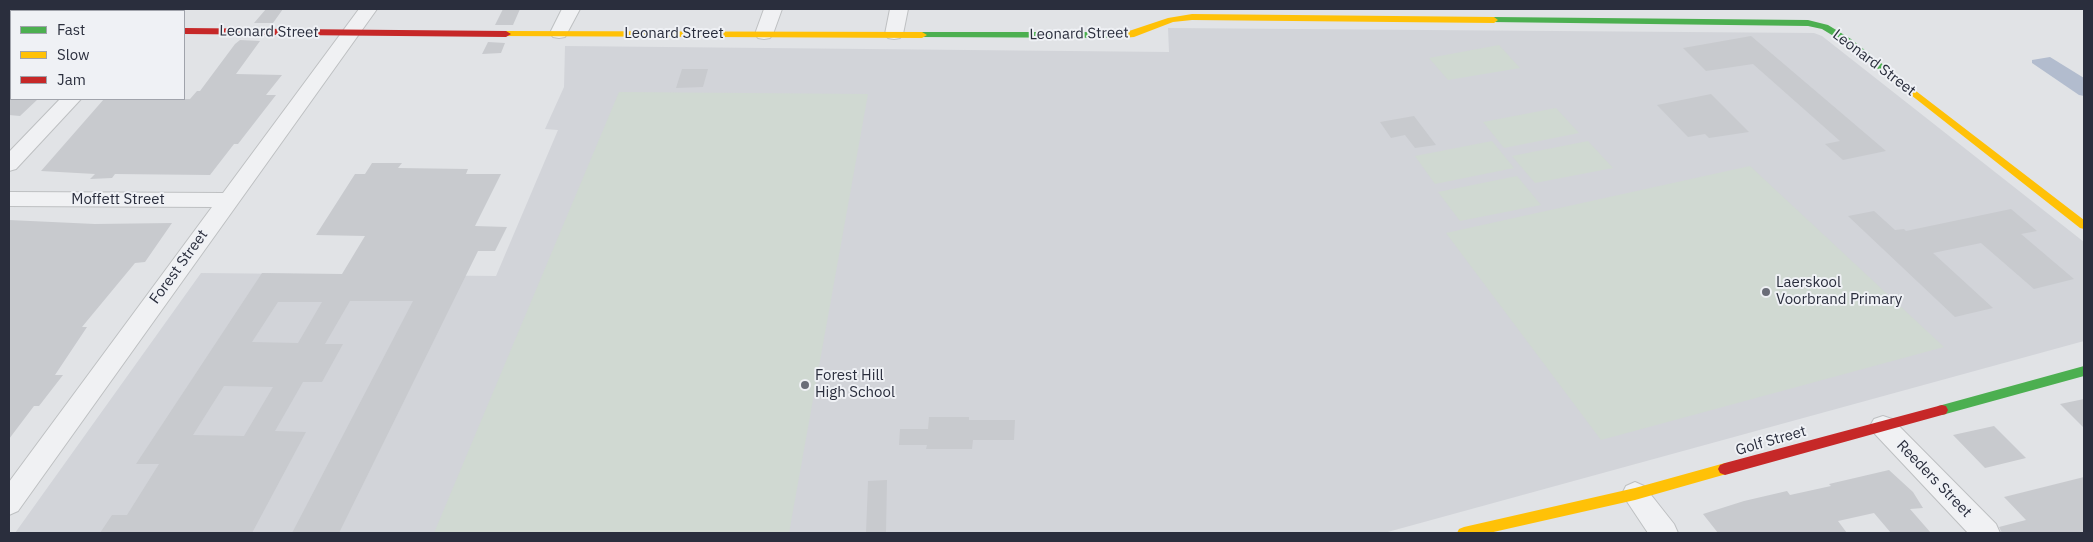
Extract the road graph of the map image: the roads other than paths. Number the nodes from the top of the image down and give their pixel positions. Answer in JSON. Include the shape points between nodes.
{"nodes":[{"id":1,"x":368,"y":9,"type":"edge"},
{"id":2,"x":572,"y":9,"type":"edge"},
{"id":3,"x":772,"y":9,"type":"edge"},
{"id":4,"x":898,"y":9,"type":"edge"},
{"id":5,"x":1468,"y":14,"type":"edge"},
{"id":6,"x":185,"y":30,"type":"edge"},
{"id":7,"x":351,"y":33,"type":"junction"},
{"id":8,"x":559,"y":33,"type":"junction"},
{"id":9,"x":764,"y":34,"type":"junction"},
{"id":10,"x":894,"y":34,"type":"junction"},
{"id":11,"x":71,"y":100,"type":"edge"},
{"id":12,"x":9,"y":164,"type":"edge"},
{"id":13,"x":9,"y":199,"type":"edge"},
{"id":14,"x":228,"y":200,"type":"junction"},
{"id":15,"x":2084,"y":225,"type":"edge"},
{"id":16,"x":2084,"y":371,"type":"edge"},
{"id":17,"x":1883,"y":426,"type":"junction"},
{"id":18,"x":1635,"y":494,"type":"junction"},
{"id":19,"x":9,"y":503,"type":"edge"},
{"id":20,"x":1464,"y":533,"type":"edge"},
{"id":21,"x":1664,"y":533,"type":"edge"},
{"id":22,"x":1986,"y":533,"type":"edge"}],
"edges":[{"from":1,"to":7,"type":"street","name":"Forest Street"},
{"from":2,"to":8,"type":"street"},
{"from":3,"to":9,"type":"street"},
{"from":4,"to":10,"type":"street"},
{"from":5,"to":10,"type":"street","name":"Leonard Street","via":[[1192,17],[1123,35]]},
{"from":5,"to":15,"type":"street","name":"Leonard Street","via":[[1797,22],[1825,27],[1848,40]]},
{"from":6,"to":7,"type":"street","name":"Leonard Street"},
{"from":7,"to":8,"type":"street","name":"Leonard Street"},
{"from":7,"to":14,"type":"street","name":"Forest Street"},
{"from":8,"to":9,"type":"street","name":"Leonard Street"},
{"from":9,"to":10,"type":"street","name":"Leonard Street"},
{"from":11,"to":12,"type":"street"},
{"from":13,"to":14,"type":"street","name":"Moffett Street"},
{"from":14,"to":19,"type":"street","name":"Forest Street"},
{"from":16,"to":17,"type":"street","name":"Golf Street"},
{"from":17,"to":18,"type":"street","name":"Golf Street"},
{"from":17,"to":22,"type":"street","name":"Reeders Street"},
{"from":18,"to":20,"type":"street","name":"Golf Street"},
{"from":18,"to":21,"type":"street"}]}
